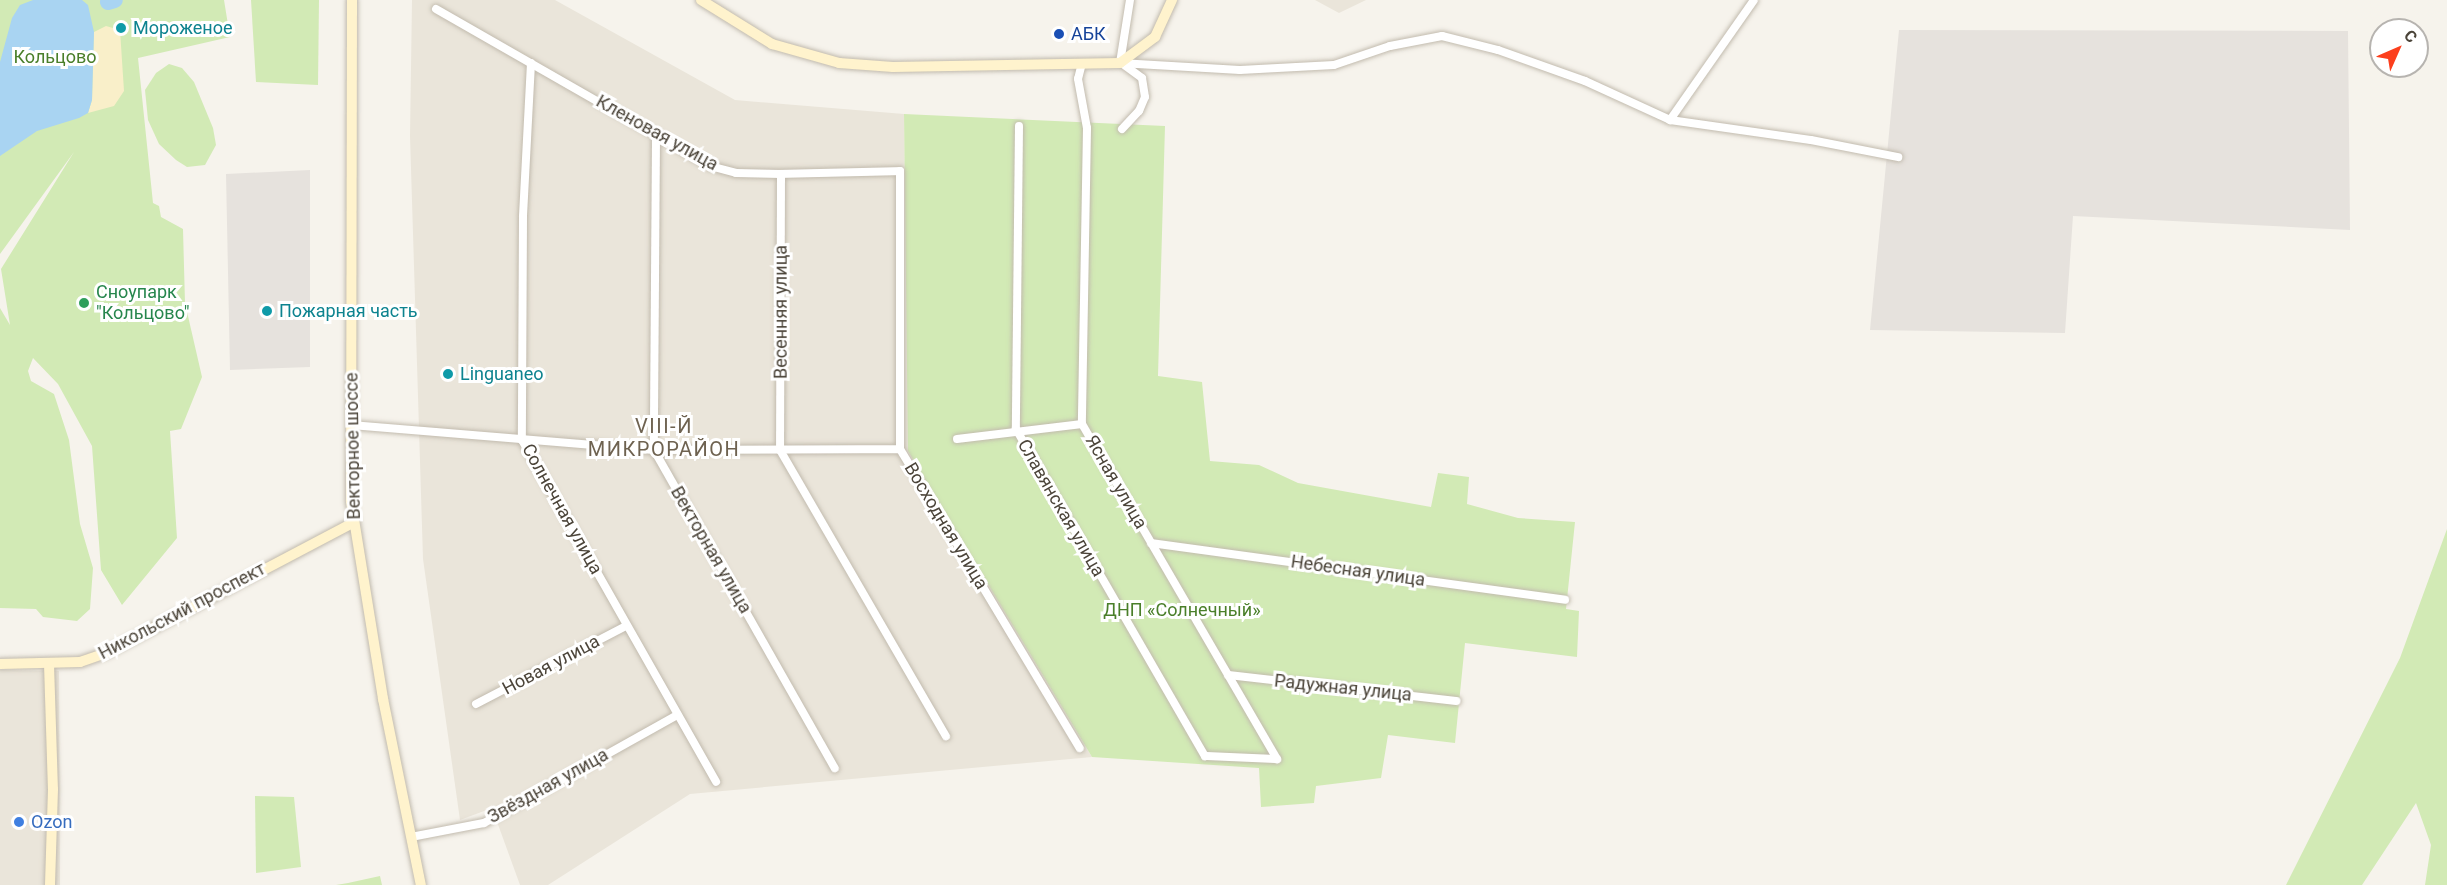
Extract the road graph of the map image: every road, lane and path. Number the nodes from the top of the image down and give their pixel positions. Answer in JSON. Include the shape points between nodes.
{"nodes":[{"id":1,"x":352,"y":0,"type":"edge"},
{"id":2,"x":701,"y":0,"type":"edge"},
{"id":3,"x":1130,"y":0,"type":"edge"},
{"id":4,"x":1172,"y":0,"type":"edge"},
{"id":5,"x":1754,"y":0,"type":"edge"},
{"id":6,"x":436,"y":9,"type":"dead end"},
{"id":7,"x":531,"y":63,"type":"junction"},
{"id":8,"x":1082,"y":63,"type":"junction"},
{"id":9,"x":1120,"y":63,"type":"junction"},
{"id":10,"x":1671,"y":120,"type":"junction"},
{"id":11,"x":1018,"y":126,"type":"dead end"},
{"id":12,"x":1122,"y":129,"type":"dead end"},
{"id":13,"x":656,"y":135,"type":"junction"},
{"id":14,"x":1898,"y":158,"type":"dead end"},
{"id":15,"x":900,"y":171,"type":"joint"},
{"id":16,"x":781,"y":174,"type":"junction"},
{"id":17,"x":1082,"y":423,"type":"junction"},
{"id":18,"x":351,"y":425,"type":"junction"},
{"id":19,"x":1016,"y":429,"type":"junction"},
{"id":20,"x":957,"y":439,"type":"dead end"},
{"id":21,"x":522,"y":440,"type":"junction"},
{"id":22,"x":900,"y":448,"type":"junction"},
{"id":23,"x":654,"y":450,"type":"junction"},
{"id":24,"x":780,"y":450,"type":"junction"},
{"id":25,"x":354,"y":522,"type":"junction"},
{"id":26,"x":1152,"y":543,"type":"junction"},
{"id":27,"x":1564,"y":600,"type":"dead end"},
{"id":28,"x":626,"y":626,"type":"junction"},
{"id":29,"x":0,"y":664,"type":"edge"},
{"id":30,"x":49,"y":664,"type":"junction"},
{"id":31,"x":1228,"y":675,"type":"junction"},
{"id":32,"x":1457,"y":701,"type":"dead end"},
{"id":33,"x":476,"y":704,"type":"dead end"},
{"id":34,"x":677,"y":715,"type":"junction"},
{"id":35,"x":946,"y":736,"type":"dead end"},
{"id":36,"x":1080,"y":748,"type":"dead end"},
{"id":37,"x":1278,"y":759,"type":"joint"},
{"id":38,"x":836,"y":768,"type":"dead end"},
{"id":39,"x":716,"y":782,"type":"dead end"},
{"id":40,"x":411,"y":837,"type":"junction"},
{"id":41,"x":50,"y":885,"type":"edge"},
{"id":42,"x":422,"y":885,"type":"edge"}],
"edges":[{"from":1,"to":18,"type":"main road","name":"Векторное шоссе"},
{"from":2,"to":8,"type":"main road","via":[[771,44],[839,63],[893,67]]},
{"from":3,"to":9,"type":"street"},
{"from":4,"to":9,"type":"main road","via":[[1155,37]]},
{"from":5,"to":10,"type":"street"},
{"from":6,"to":7,"type":"street","name":"Кленовая улица"},
{"from":7,"to":13,"type":"street","name":"Кленовая улица"},
{"from":7,"to":21,"type":"street","name":"Солнечная улица","via":[[523,217]]},
{"from":8,"to":9,"type":"main road"},
{"from":8,"to":17,"type":"street","name":"Ясная улица","via":[[1078,78],[1086,128]]},
{"from":9,"to":10,"type":"street","via":[[1240,70],[1334,65],[1390,46],[1442,36],[1498,50],[1585,81]]},
{"from":9,"to":12,"type":"street","via":[[1136,71],[1145,97],[1139,111]]},
{"from":10,"to":14,"type":"street","via":[[1811,140]]},
{"from":11,"to":19,"type":"street","name":"Славянская улица"},
{"from":13,"to":16,"type":"street","name":"Кленовая улица","via":[[728,172]]},
{"from":13,"to":23,"type":"street"},
{"from":15,"to":16,"type":"street","name":"Кленовая улица"},
{"from":15,"to":22,"type":"street","name":"Восходная улица"},
{"from":16,"to":24,"type":"street","name":"Весенняя улица"},
{"from":17,"to":19,"type":"street"},
{"from":17,"to":26,"type":"street","name":"Ясная улица"},
{"from":18,"to":21,"type":"street"},
{"from":18,"to":25,"type":"main road","name":"Векторное шоссе"},
{"from":19,"to":20,"type":"street"},
{"from":19,"to":37,"type":"street","name":"Славянская улица","via":[[1205,756]]},
{"from":21,"to":23,"type":"street"},
{"from":21,"to":28,"type":"street","name":"Солнечная улица"},
{"from":22,"to":24,"type":"street"},
{"from":22,"to":36,"type":"street","name":"Восходная улица"},
{"from":23,"to":24,"type":"street"},
{"from":23,"to":38,"type":"street","name":"Векторная улица"},
{"from":24,"to":35,"type":"street"},
{"from":25,"to":30,"type":"main road","name":"Никольский проспект","via":[[106,654],[80,662]]},
{"from":25,"to":40,"type":"main road","name":"Векторное шоссе"},
{"from":26,"to":27,"type":"street","name":"Небесная улица"},
{"from":26,"to":31,"type":"street","name":"Ясная улица"},
{"from":28,"to":33,"type":"street","name":"Новая улица"},
{"from":28,"to":34,"type":"street","name":"Солнечная улица"},
{"from":29,"to":30,"type":"main road","name":"Никольский проспект"},
{"from":30,"to":41,"type":"main road","via":[[53,782]]},
{"from":31,"to":32,"type":"street","name":"Радужная улица"},
{"from":31,"to":37,"type":"street","name":"Ясная улица"},
{"from":34,"to":39,"type":"street","name":"Солнечная улица"},
{"from":34,"to":40,"type":"street","name":"Звёздная улица","via":[[483,822]]},
{"from":40,"to":42,"type":"main road","name":"Векторное шоссе"}]}
